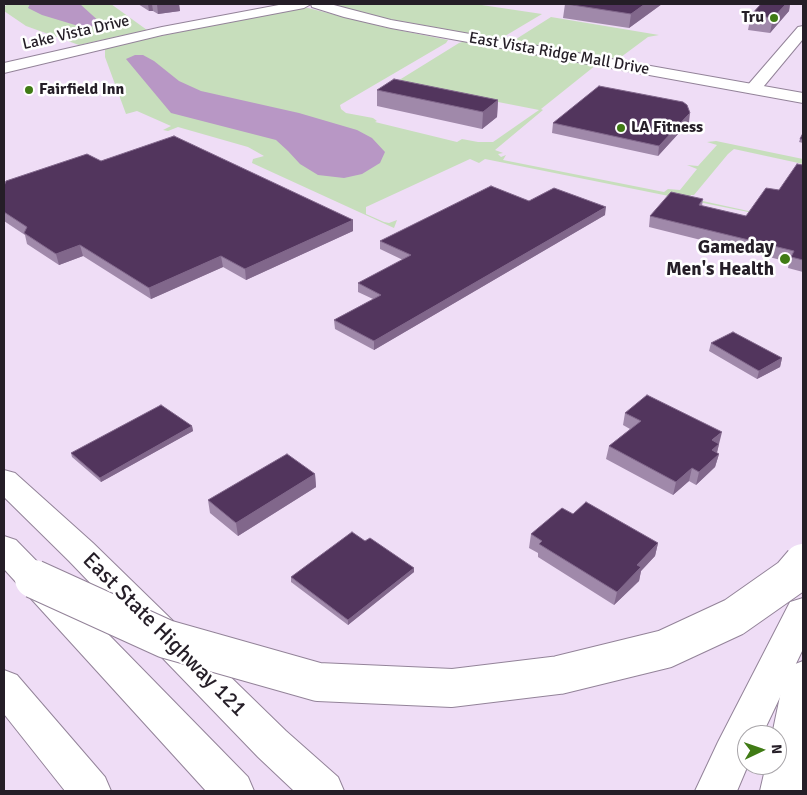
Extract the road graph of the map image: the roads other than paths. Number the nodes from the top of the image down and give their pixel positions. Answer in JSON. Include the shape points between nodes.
{"nodes":[{"id":1,"x":304,"y":4,"type":"edge"},
{"id":2,"x":317,"y":4,"type":"edge"},
{"id":3,"x":803,"y":30,"type":"edge"},
{"id":4,"x":4,"y":68,"type":"edge"},
{"id":5,"x":753,"y":89,"type":"junction"},
{"id":6,"x":803,"y":98,"type":"edge"},
{"id":7,"x":4,"y":480,"type":"edge"},
{"id":8,"x":4,"y":548,"type":"edge"},
{"id":9,"x":803,"y":562,"type":"edge"},
{"id":10,"x":34,"y":579,"type":"junction"},
{"id":11,"x":803,"y":612,"type":"edge"},
{"id":12,"x":803,"y":677,"type":"edge"},
{"id":13,"x":4,"y":686,"type":"edge"},
{"id":14,"x":90,"y":791,"type":"edge"},
{"id":15,"x":233,"y":791,"type":"edge"},
{"id":16,"x":323,"y":791,"type":"edge"},
{"id":17,"x":716,"y":791,"type":"edge"},
{"id":18,"x":781,"y":791,"type":"edge"}],
"edges":[{"from":1,"to":4,"type":"main road","name":"Lake Vista Drive","via":[[162,31]]},
{"from":2,"to":5,"type":"main road","name":"East Vista Ridge Mall Drive","via":[[391,24]]},
{"from":3,"to":5,"type":"main road","via":[[790,55]]},
{"from":5,"to":6,"type":"main road","name":"East Vista Ridge Mall Drive"},
{"from":7,"to":16,"type":"main road","name":"East State Highway 121"},
{"from":8,"to":10,"type":"main road"},
{"from":9,"to":10,"type":"main road","bridge":true,"via":[[791,577],[734,617],[665,649],[559,675],[452,688],[318,682],[166,639]]},
{"from":10,"to":15,"type":"main road"},
{"from":11,"to":17,"type":"main road"},
{"from":12,"to":18,"type":"main road"},
{"from":13,"to":14,"type":"main road"}]}
